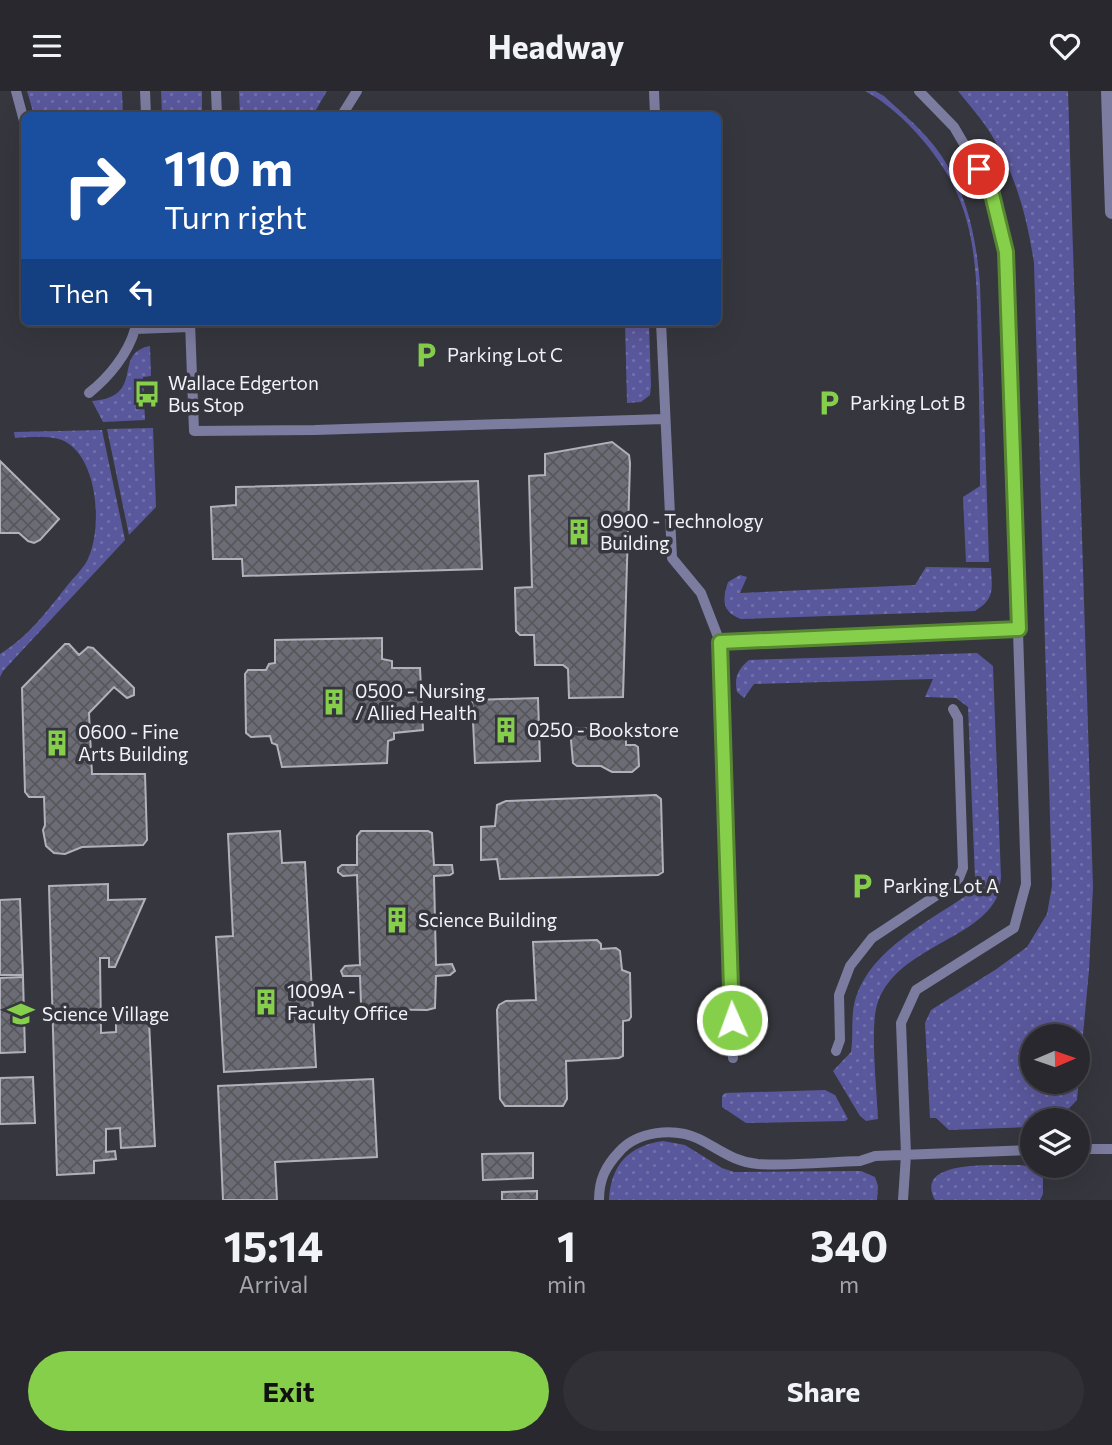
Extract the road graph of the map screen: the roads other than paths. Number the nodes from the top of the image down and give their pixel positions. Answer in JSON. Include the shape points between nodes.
{"nodes":[{"id":1,"x":145,"y":91,"type":"edge"},
{"id":2,"x":216,"y":91,"type":"edge"},
{"id":3,"x":357,"y":91,"type":"edge"},
{"id":4,"x":654,"y":91,"type":"edge"},
{"id":5,"x":919,"y":91,"type":"edge"},
{"id":6,"x":1108,"y":91,"type":"edge"},
{"id":7,"x":16,"y":92,"type":"edge"},
{"id":8,"x":22,"y":112,"type":"edge"},
{"id":9,"x":146,"y":112,"type":"edge"},
{"id":10,"x":217,"y":112,"type":"edge"},
{"id":11,"x":344,"y":112,"type":"edge"},
{"id":12,"x":655,"y":112,"type":"edge"},
{"id":13,"x":1112,"y":212,"type":"edge"},
{"id":14,"x":176,"y":326,"type":"edge"},
{"id":15,"x":190,"y":326,"type":"edge"},
{"id":16,"x":662,"y":326,"type":"edge"},
{"id":17,"x":89,"y":393,"type":"dead end"},
{"id":18,"x":664,"y":419,"type":"junction"},
{"id":19,"x":1019,"y":629,"type":"junction"},
{"id":20,"x":720,"y":642,"type":"junction"},
{"id":21,"x":953,"y":709,"type":"dead end"},
{"id":22,"x":836,"y":1051,"type":"dead end"},
{"id":23,"x":733,"y":1059,"type":"dead end"},
{"id":24,"x":1090,"y":1149,"type":"edge"},
{"id":25,"x":1112,"y":1149,"type":"edge"},
{"id":26,"x":1020,"y":1150,"type":"edge"},
{"id":27,"x":906,"y":1155,"type":"junction"},
{"id":28,"x":599,"y":1200,"type":"edge"},
{"id":29,"x":903,"y":1200,"type":"edge"}],
"edges":[{"from":1,"to":9,"type":"lane"},
{"from":2,"to":10,"type":"lane"},
{"from":3,"to":11,"type":"lane"},
{"from":4,"to":12,"type":"lane"},
{"from":5,"to":19,"type":"lane","via":[[954,127],[991,190],[1006,252]]},
{"from":6,"to":13,"type":"street"},
{"from":7,"to":8,"type":"lane"},
{"from":14,"to":17,"type":"lane","via":[[135,329],[132,342],[106,380]]},
{"from":15,"to":18,"type":"lane","via":[[194,431]]},
{"from":16,"to":18,"type":"lane"},
{"from":18,"to":20,"type":"lane","via":[[672,558],[701,593]]},
{"from":19,"to":20,"type":"lane"},
{"from":19,"to":27,"type":"lane","via":[[1026,884],[1014,928],[916,990],[901,1023]]},
{"from":20,"to":23,"type":"lane"},
{"from":21,"to":22,"type":"lane","via":[[963,869],[952,885],[872,938],[850,966],[839,995]]},
{"from":24,"to":25,"type":"lane"},
{"from":26,"to":27,"type":"lane"},
{"from":27,"to":28,"type":"lane","via":[[758,1164],[736,1160],[697,1138],[649,1133],[624,1146],[607,1165]]},
{"from":27,"to":29,"type":"lane"}]}
